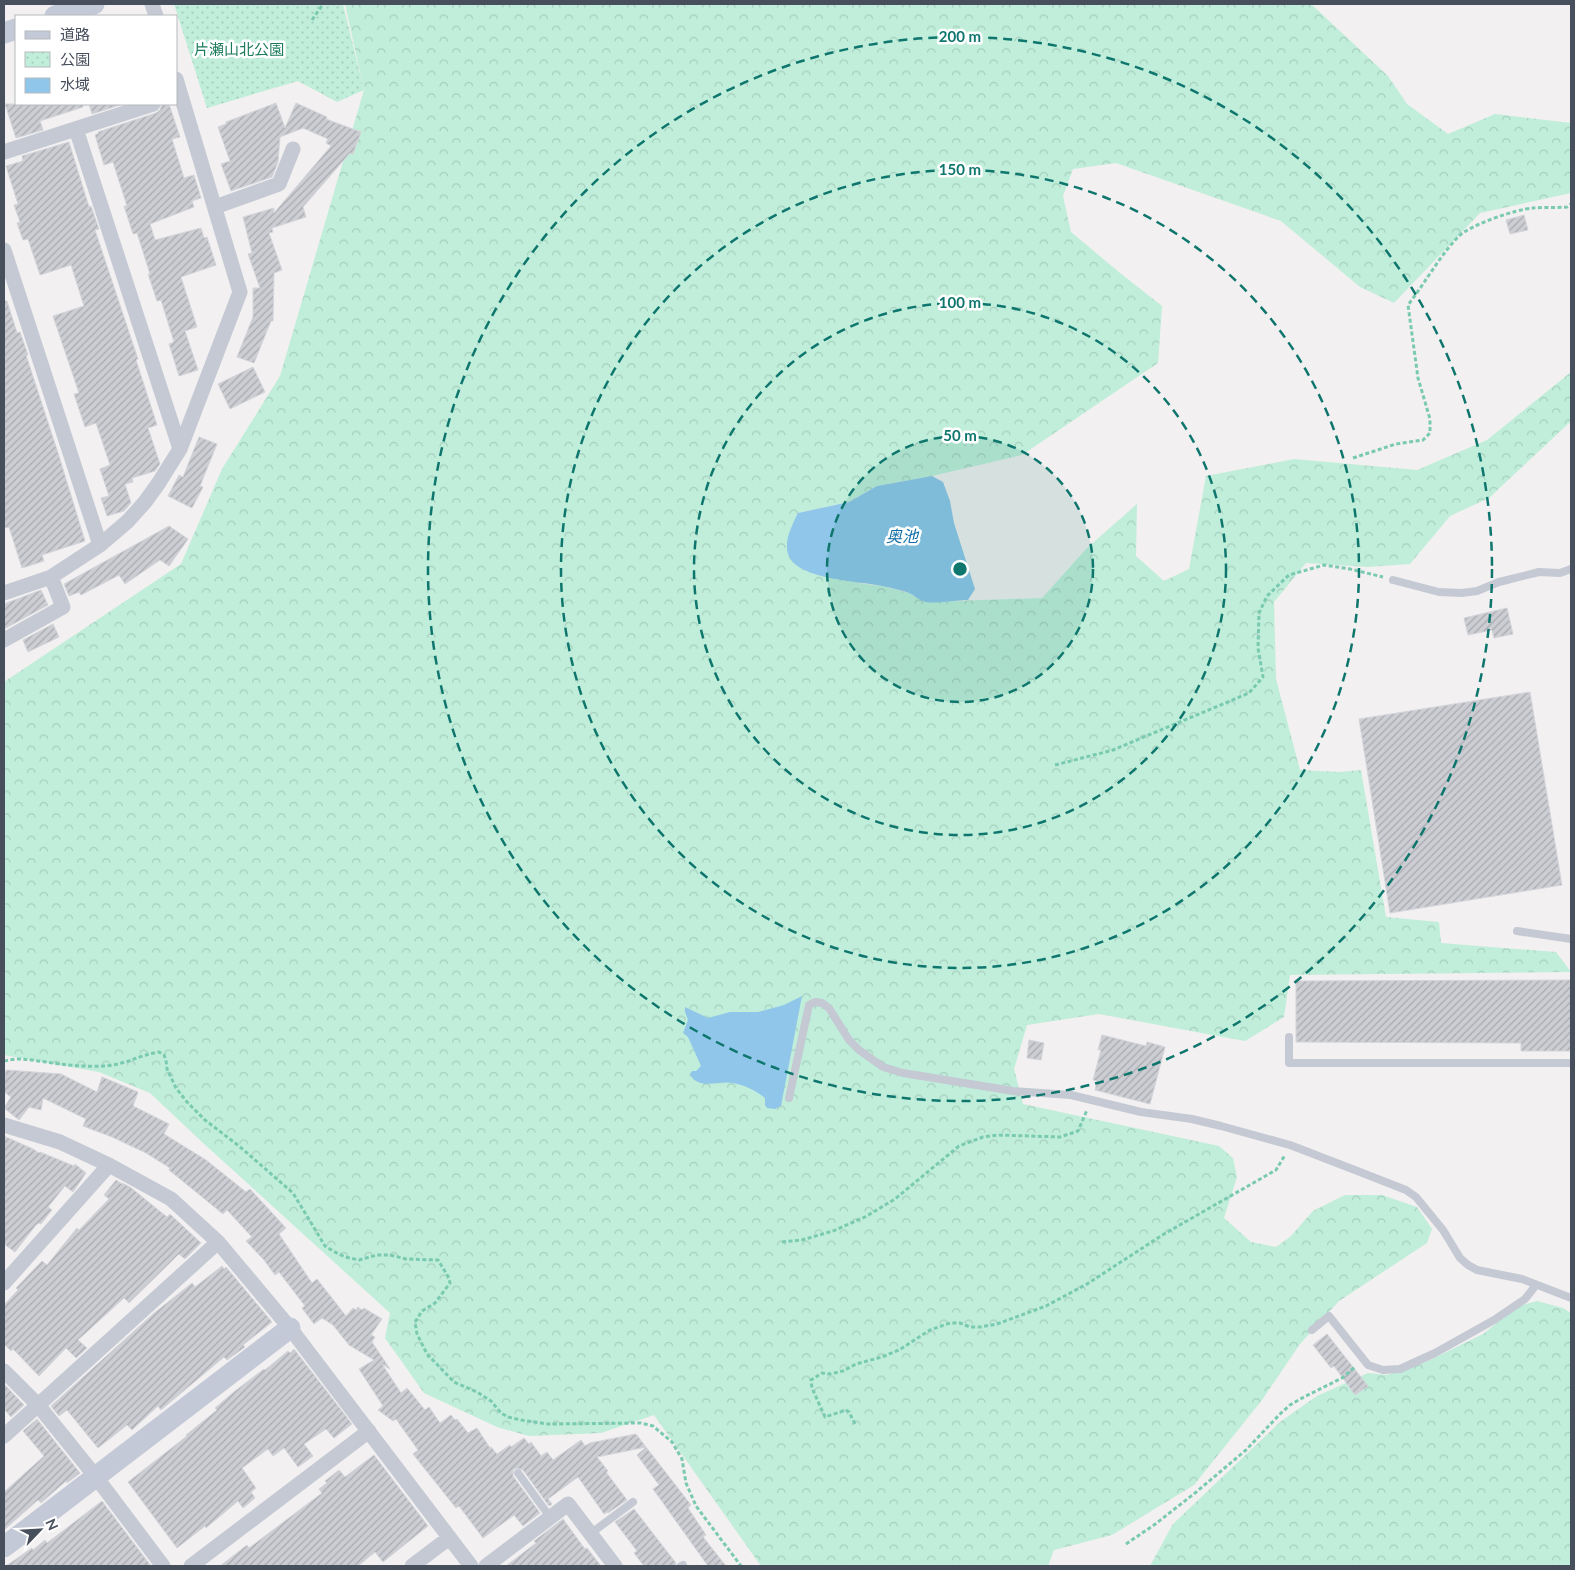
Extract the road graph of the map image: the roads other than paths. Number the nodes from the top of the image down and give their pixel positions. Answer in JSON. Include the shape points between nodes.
{"nodes":[{"id":1,"x":94,"y":4,"type":"edge"},
{"id":2,"x":58,"y":15,"type":"edge"},
{"id":3,"x":179,"y":96,"type":"edge"},
{"id":4,"x":151,"y":105,"type":"edge"},
{"id":5,"x":76,"y":129,"type":"junction"},
{"id":6,"x":293,"y":149,"type":"dead end"},
{"id":7,"x":4,"y":152,"type":"edge"},
{"id":8,"x":215,"y":207,"type":"junction"},
{"id":9,"x":4,"y":250,"type":"edge"},
{"id":10,"x":180,"y":448,"type":"junction"},
{"id":11,"x":100,"y":546,"type":"junction"},
{"id":12,"x":1571,"y":569,"type":"edge"},
{"id":13,"x":51,"y":577,"type":"junction"},
{"id":14,"x":1393,"y":580,"type":"road end"},
{"id":15,"x":4,"y":593,"type":"edge"},
{"id":16,"x":4,"y":640,"type":"edge"},
{"id":17,"x":1517,"y":931,"type":"dead end"},
{"id":18,"x":1571,"y":939,"type":"edge"},
{"id":19,"x":1289,"y":1037,"type":"dead end"},
{"id":20,"x":1571,"y":1062,"type":"edge"},
{"id":21,"x":789,"y":1098,"type":"dead end"},
{"id":22,"x":4,"y":1126,"type":"edge"},
{"id":23,"x":109,"y":1164,"type":"junction"},
{"id":24,"x":218,"y":1242,"type":"junction"},
{"id":25,"x":4,"y":1283,"type":"edge"},
{"id":26,"x":1536,"y":1285,"type":"junction"},
{"id":27,"x":1571,"y":1298,"type":"edge"},
{"id":28,"x":290,"y":1328,"type":"junction"},
{"id":29,"x":1312,"y":1330,"type":"dead end"},
{"id":30,"x":4,"y":1372,"type":"edge"},
{"id":31,"x":38,"y":1405,"type":"junction"},
{"id":32,"x":369,"y":1431,"type":"junction"},
{"id":33,"x":4,"y":1436,"type":"edge"},
{"id":34,"x":518,"y":1473,"type":"dead end"},
{"id":35,"x":96,"y":1477,"type":"junction"},
{"id":36,"x":633,"y":1502,"type":"dead end"},
{"id":37,"x":550,"y":1517,"type":"junction"},
{"id":38,"x":590,"y":1534,"type":"junction"},
{"id":39,"x":450,"y":1538,"type":"junction"},
{"id":40,"x":4,"y":1547,"type":"edge"},
{"id":41,"x":163,"y":1566,"type":"edge"},
{"id":42,"x":190,"y":1566,"type":"edge"},
{"id":43,"x":412,"y":1566,"type":"edge"},
{"id":44,"x":471,"y":1566,"type":"edge"},
{"id":45,"x":486,"y":1566,"type":"edge"},
{"id":46,"x":615,"y":1566,"type":"edge"}],
"edges":[{"from":1,"to":2,"type":"street"},
{"from":3,"to":8,"type":"street"},
{"from":4,"to":5,"type":"street"},
{"from":5,"to":7,"type":"street"},
{"from":5,"to":10,"type":"street"},
{"from":6,"to":8,"type":"street","via":[[279,184]]},
{"from":8,"to":10,"type":"street","via":[[240,292]]},
{"from":9,"to":11,"type":"street"},
{"from":10,"to":11,"type":"street","via":[[139,508]]},
{"from":11,"to":13,"type":"street"},
{"from":12,"to":14,"type":"lane","via":[[1560,573],[1539,572],[1462,593],[1440,592]]},
{"from":13,"to":15,"type":"street"},
{"from":13,"to":16,"type":"street","via":[[63,607]]},
{"from":17,"to":18,"type":"lane"},
{"from":19,"to":20,"type":"lane","via":[[1289,1063]]},
{"from":21,"to":26,"type":"lane","via":[[809,1005],[822,1003],[830,1008],[849,1040],[883,1067],[1013,1092],[1071,1095],[1141,1112],[1222,1126],[1290,1145],[1406,1190],[1428,1211],[1468,1265]]},
{"from":22,"to":23,"type":"street","via":[[60,1142]]},
{"from":23,"to":24,"type":"street","via":[[171,1199]]},
{"from":23,"to":25,"type":"street"},
{"from":24,"to":28,"type":"street"},
{"from":24,"to":31,"type":"street"},
{"from":26,"to":27,"type":"lane"},
{"from":26,"to":29,"type":"lane","via":[[1525,1299],[1494,1320],[1400,1369],[1382,1370],[1368,1365],[1329,1316]]},
{"from":28,"to":32,"type":"street"},
{"from":28,"to":35,"type":"street"},
{"from":30,"to":31,"type":"street"},
{"from":31,"to":33,"type":"street"},
{"from":31,"to":35,"type":"street"},
{"from":32,"to":39,"type":"street"},
{"from":32,"to":42,"type":"street"},
{"from":34,"to":37,"type":"lane"},
{"from":35,"to":40,"type":"street"},
{"from":35,"to":41,"type":"street"},
{"from":36,"to":38,"type":"lane"},
{"from":37,"to":38,"type":"street","via":[[568,1504]]},
{"from":37,"to":45,"type":"street"},
{"from":38,"to":46,"type":"street"},
{"from":39,"to":43,"type":"street"},
{"from":39,"to":44,"type":"street"}]}
